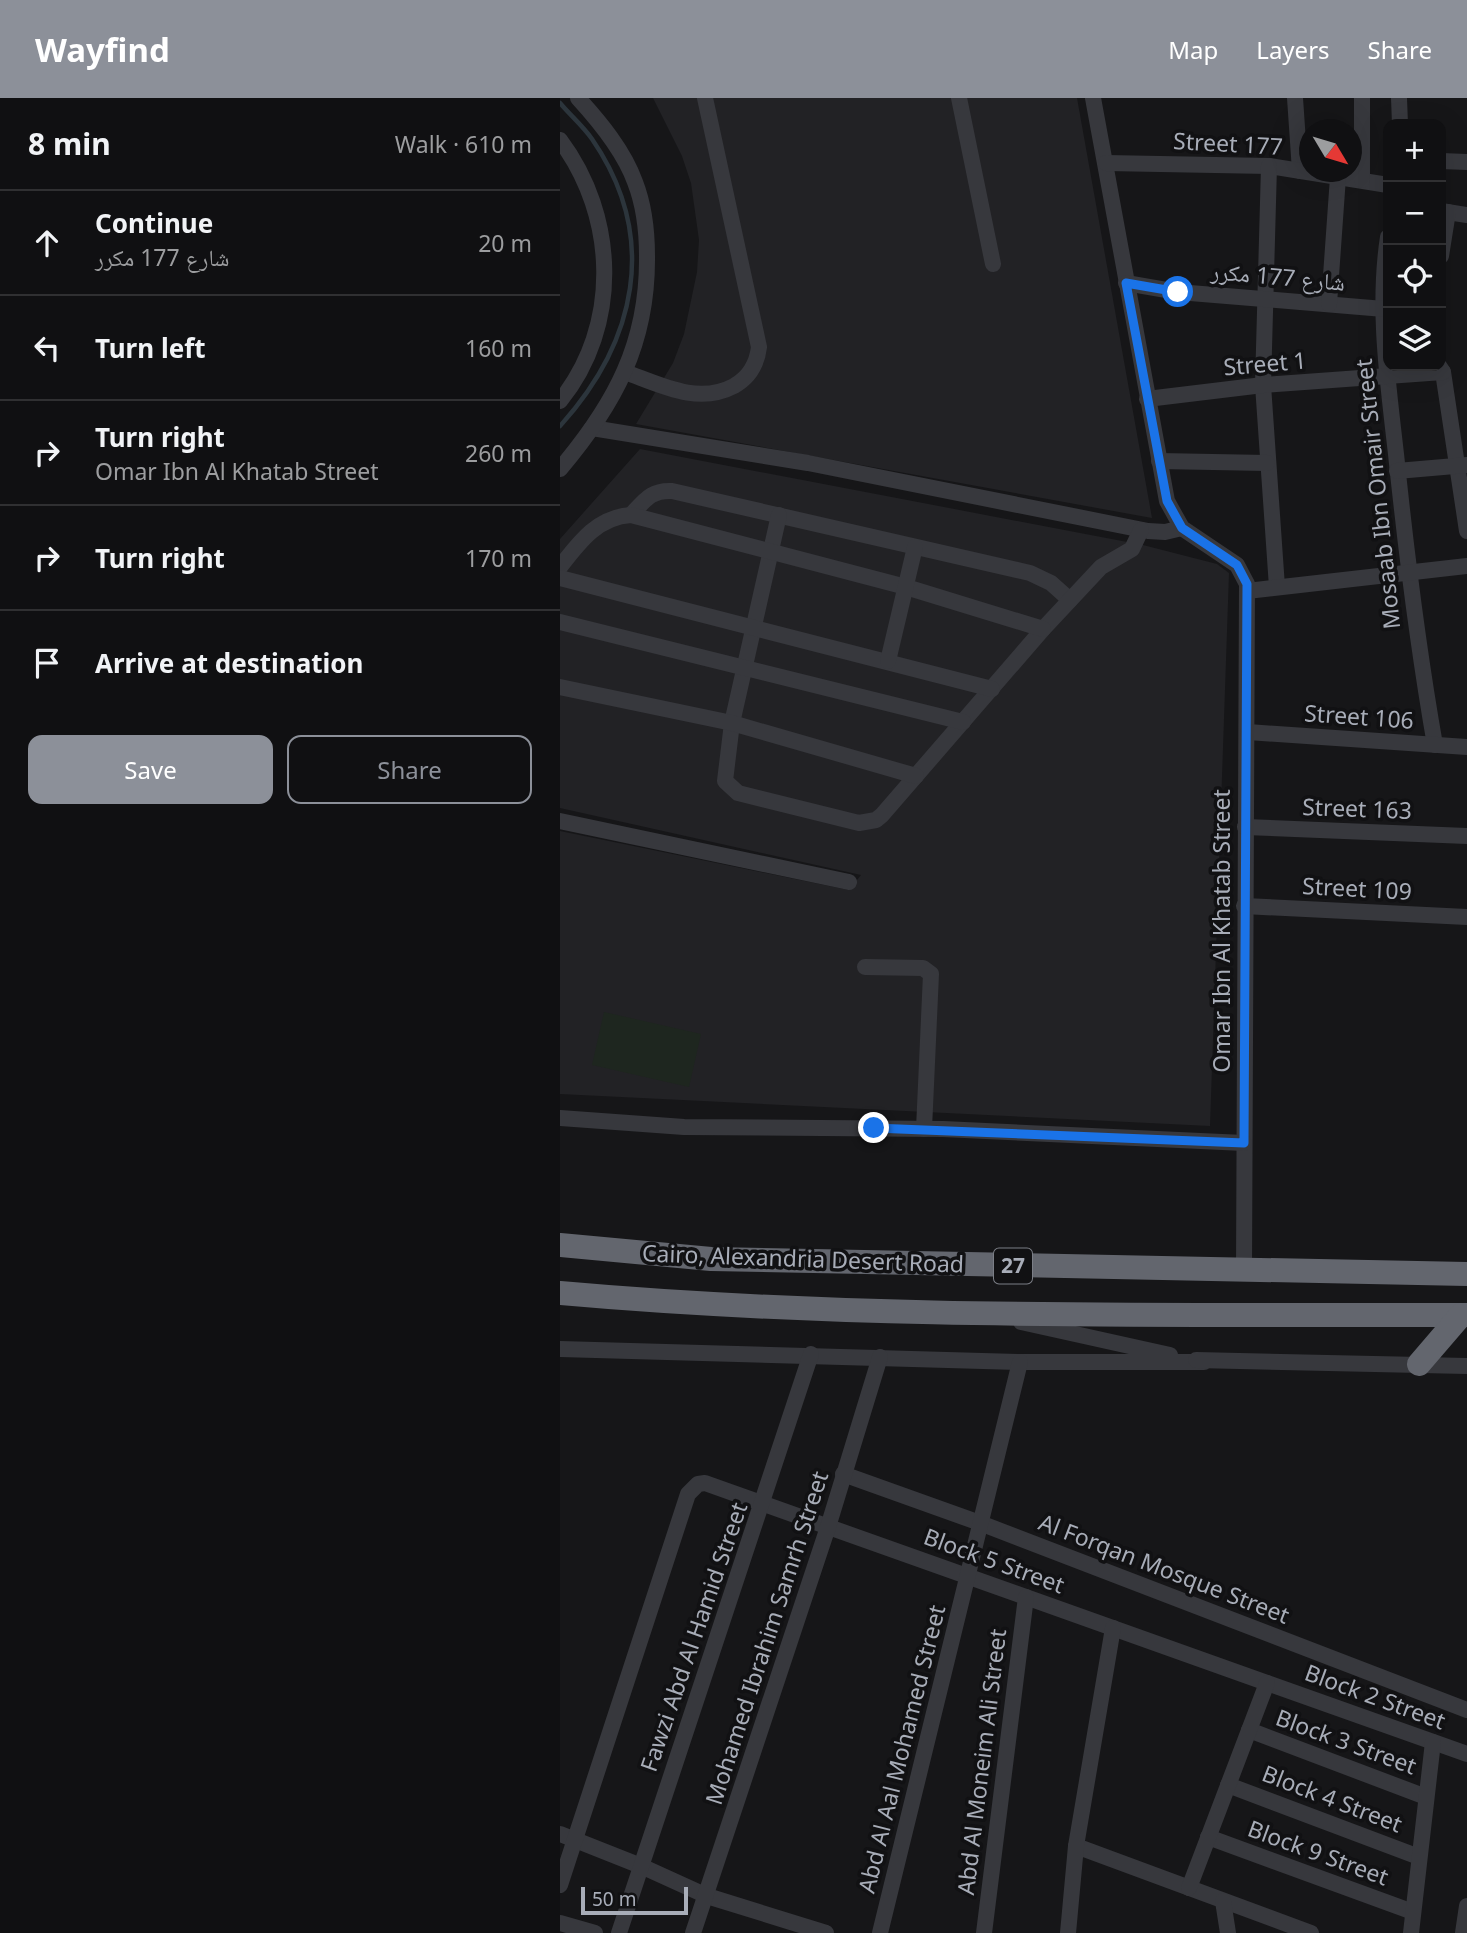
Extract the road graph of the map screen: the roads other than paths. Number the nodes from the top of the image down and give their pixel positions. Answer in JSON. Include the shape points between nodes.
{"nodes":[{"id":1,"x":578,"y":98,"type":"edge"},
{"id":2,"x":705,"y":98,"type":"edge"},
{"id":3,"x":959,"y":98,"type":"edge"},
{"id":4,"x":1093,"y":98,"type":"edge"},
{"id":5,"x":1295,"y":98,"type":"edge"},
{"id":6,"x":1362,"y":98,"type":"edge"},
{"id":7,"x":1399,"y":98,"type":"edge"},
{"id":8,"x":1362,"y":119,"type":"edge"},
{"id":9,"x":1399,"y":119,"type":"edge"},
{"id":10,"x":560,"y":140,"type":"edge"},
{"id":11,"x":1299,"y":156,"type":"edge"},
{"id":12,"x":1446,"y":161,"type":"edge"},
{"id":13,"x":1467,"y":162,"type":"edge"},
{"id":14,"x":1106,"y":163,"type":"junction"},
{"id":15,"x":1269,"y":166,"type":"junction"},
{"id":16,"x":1299,"y":171,"type":"edge"},
{"id":17,"x":1362,"y":180,"type":"edge"},
{"id":18,"x":1338,"y":182,"type":"edge"},
{"id":19,"x":1383,"y":184,"type":"edge"},
{"id":20,"x":1446,"y":212,"type":"edge"},
{"id":21,"x":1467,"y":215,"type":"edge"},
{"id":22,"x":1387,"y":245,"type":"edge"},
{"id":23,"x":993,"y":264,"type":"dead end"},
{"id":24,"x":1126,"y":283,"type":"junction"},
{"id":25,"x":1264,"y":299,"type":"junction"},
{"id":26,"x":1329,"y":304,"type":"junction"},
{"id":27,"x":1384,"y":308,"type":"edge"},
{"id":28,"x":1383,"y":309,"type":"edge"},
{"id":29,"x":1387,"y":371,"type":"edge"},
{"id":30,"x":1428,"y":371,"type":"edge"},
{"id":31,"x":1441,"y":371,"type":"edge"},
{"id":32,"x":625,"y":372,"type":"junction"},
{"id":33,"x":1387,"y":377,"type":"junction"},
{"id":34,"x":1263,"y":385,"type":"junction"},
{"id":35,"x":1147,"y":400,"type":"junction"},
{"id":36,"x":560,"y":401,"type":"edge"},
{"id":37,"x":592,"y":428,"type":"junction"},
{"id":38,"x":1159,"y":461,"type":"junction"},
{"id":39,"x":1267,"y":463,"type":"junction"},
{"id":40,"x":1462,"y":466,"type":"edge"},
{"id":41,"x":560,"y":469,"type":"edge"},
{"id":42,"x":1397,"y":471,"type":"junction"},
{"id":43,"x":631,"y":515,"type":"junction"},
{"id":44,"x":779,"y":515,"type":"junction"},
{"id":45,"x":1182,"y":528,"type":"junction"},
{"id":46,"x":1141,"y":530,"type":"junction"},
{"id":47,"x":1467,"y":531,"type":"edge"},
{"id":48,"x":915,"y":547,"type":"junction"},
{"id":49,"x":771,"y":551,"type":"junction"},
{"id":50,"x":1467,"y":566,"type":"edge"},
{"id":51,"x":560,"y":567,"type":"edge"},
{"id":52,"x":1409,"y":573,"type":"junction"},
{"id":53,"x":560,"y":578,"type":"edge"},
{"id":54,"x":906,"y":587,"type":"junction"},
{"id":55,"x":1277,"y":587,"type":"junction"},
{"id":56,"x":1247,"y":591,"type":"junction"},
{"id":57,"x":1070,"y":600,"type":"junction"},
{"id":58,"x":560,"y":622,"type":"edge"},
{"id":59,"x":754,"y":627,"type":"junction"},
{"id":60,"x":1043,"y":629,"type":"junction"},
{"id":61,"x":888,"y":662,"type":"junction"},
{"id":62,"x":744,"y":666,"type":"junction"},
{"id":63,"x":560,"y":687,"type":"edge"},
{"id":64,"x":992,"y":689,"type":"junction"},
{"id":65,"x":963,"y":722,"type":"junction"},
{"id":66,"x":732,"y":723,"type":"junction"},
{"id":67,"x":1248,"y":732,"type":"junction"},
{"id":68,"x":1435,"y":745,"type":"junction"},
{"id":69,"x":1467,"y":747,"type":"edge"},
{"id":70,"x":916,"y":776,"type":"junction"},
{"id":71,"x":560,"y":821,"type":"edge"},
{"id":72,"x":1245,"y":827,"type":"junction"},
{"id":73,"x":1467,"y":836,"type":"edge"},
{"id":74,"x":849,"y":881,"type":"dead end"},
{"id":75,"x":1244,"y":906,"type":"junction"},
{"id":76,"x":1467,"y":917,"type":"edge"},
{"id":77,"x":865,"y":967,"type":"dead end"},
{"id":78,"x":560,"y":1118,"type":"edge"},
{"id":79,"x":924,"y":1129,"type":"junction"},
{"id":80,"x":1244,"y":1143,"type":"junction"},
{"id":81,"x":560,"y":1245,"type":"edge"},
{"id":82,"x":1244,"y":1271,"type":"junction"},
{"id":83,"x":1467,"y":1274,"type":"edge"},
{"id":84,"x":560,"y":1293,"type":"edge"},
{"id":85,"x":981,"y":1313,"type":"junction"},
{"id":86,"x":1464,"y":1315,"type":"edge"},
{"id":87,"x":560,"y":1349,"type":"edge"},
{"id":88,"x":811,"y":1354,"type":"junction"},
{"id":89,"x":880,"y":1357,"type":"junction"},
{"id":90,"x":1467,"y":1358,"type":"edge"},
{"id":91,"x":1020,"y":1362,"type":"junction"},
{"id":92,"x":1204,"y":1362,"type":"junction"},
{"id":93,"x":1419,"y":1364,"type":"junction"},
{"id":94,"x":1467,"y":1366,"type":"edge"},
{"id":95,"x":843,"y":1474,"type":"junction"},
{"id":96,"x":763,"y":1504,"type":"junction"},
{"id":97,"x":980,"y":1523,"type":"junction"},
{"id":98,"x":828,"y":1527,"type":"junction"},
{"id":99,"x":967,"y":1576,"type":"junction"},
{"id":100,"x":1026,"y":1597,"type":"junction"},
{"id":101,"x":1113,"y":1628,"type":"junction"},
{"id":102,"x":1267,"y":1682,"type":"junction"},
{"id":103,"x":1467,"y":1710,"type":"edge"},
{"id":104,"x":1249,"y":1730,"type":"junction"},
{"id":105,"x":1433,"y":1742,"type":"junction"},
{"id":106,"x":1467,"y":1754,"type":"edge"},
{"id":107,"x":1228,"y":1785,"type":"junction"},
{"id":108,"x":1426,"y":1797,"type":"junction"},
{"id":109,"x":568,"y":1837,"type":"edge"},
{"id":110,"x":1208,"y":1838,"type":"junction"},
{"id":111,"x":1076,"y":1846,"type":"junction"},
{"id":112,"x":1419,"y":1857,"type":"junction"},
{"id":113,"x":641,"y":1866,"type":"junction"},
{"id":114,"x":560,"y":1885,"type":"edge"},
{"id":115,"x":1189,"y":1888,"type":"junction"},
{"id":116,"x":707,"y":1896,"type":"junction"},
{"id":117,"x":1223,"y":1900,"type":"junction"},
{"id":118,"x":1467,"y":1906,"type":"edge"},
{"id":119,"x":1413,"y":1912,"type":"junction"},
{"id":120,"x":560,"y":1923,"type":"edge"},
{"id":121,"x":595,"y":1933,"type":"edge"},
{"id":122,"x":619,"y":1933,"type":"edge"},
{"id":123,"x":693,"y":1933,"type":"edge"},
{"id":124,"x":826,"y":1933,"type":"edge"},
{"id":125,"x":880,"y":1933,"type":"edge"},
{"id":126,"x":984,"y":1933,"type":"edge"},
{"id":127,"x":1068,"y":1933,"type":"edge"},
{"id":128,"x":1228,"y":1933,"type":"edge"},
{"id":129,"x":1311,"y":1933,"type":"edge"},
{"id":130,"x":1411,"y":1933,"type":"edge"},
{"id":131,"x":1463,"y":1933,"type":"edge"}],
"edges":[{"from":1,"to":32,"type":"street","via":[[624,160],[645,218],[647,273],[642,319]]},
{"from":2,"to":32,"type":"street","via":[[758,356],[738,384],[704,396]]},
{"from":3,"to":23,"type":"street"},
{"from":4,"to":14,"type":"street"},
{"from":5,"to":11,"type":"street"},
{"from":6,"to":8,"type":"street"},
{"from":7,"to":9,"type":"street"},
{"from":10,"to":36,"type":"street","via":[[590,192],[601,229],[606,274],[588,356]]},
{"from":12,"to":13,"type":"street"},
{"from":14,"to":15,"type":"street","name":"Street 177"},
{"from":14,"to":24,"type":"street"},
{"from":15,"to":16,"type":"street","name":"Street 177"},
{"from":15,"to":25,"type":"street"},
{"from":17,"to":19,"type":"street","name":"Street 177"},
{"from":18,"to":26,"type":"street"},
{"from":20,"to":21,"type":"street"},
{"from":22,"to":27,"type":"street","name":"Mosaab Ibn Omair Street"},
{"from":24,"to":25,"type":"street","name":"شارع 177 مكرر"},
{"from":24,"to":35,"type":"street"},
{"from":25,"to":26,"type":"street","name":"شارع 177 مكرر"},
{"from":25,"to":34,"type":"street"},
{"from":26,"to":28,"type":"street","name":"شارع 177 مكرر"},
{"from":29,"to":33,"type":"street","name":"Mosaab Ibn Omair Street"},
{"from":30,"to":33,"type":"street","name":"Street 1"},
{"from":31,"to":40,"type":"street"},
{"from":32,"to":37,"type":"street"},
{"from":33,"to":34,"type":"street","name":"Street 1"},
{"from":33,"to":42,"type":"street","name":"Mosaab Ibn Omair Street"},
{"from":34,"to":35,"type":"street","name":"Street 1"},
{"from":34,"to":39,"type":"street"},
{"from":35,"to":38,"type":"street"},
{"from":37,"to":41,"type":"street"},
{"from":37,"to":46,"type":"street","via":[[808,463]]},
{"from":38,"to":39,"type":"street"},
{"from":38,"to":45,"type":"street","via":[[1167,501]]},
{"from":39,"to":55,"type":"street"},
{"from":40,"to":42,"type":"street"},
{"from":40,"to":47,"type":"street"},
{"from":42,"to":52,"type":"street","name":"Mosaab Ibn Omair Street"},
{"from":43,"to":44,"type":"street","via":[[650,494],[664,490]]},
{"from":43,"to":49,"type":"street"},
{"from":43,"to":51,"type":"street","via":[[600,523]]},
{"from":44,"to":48,"type":"street"},
{"from":44,"to":49,"type":"street"},
{"from":45,"to":46,"type":"street"},
{"from":45,"to":56,"type":"street","via":[[1237,565]]},
{"from":46,"to":57,"type":"street","via":[[1132,549],[1101,567]]},
{"from":48,"to":54,"type":"street"},
{"from":48,"to":57,"type":"street","via":[[1030,573]]},
{"from":49,"to":54,"type":"street"},
{"from":49,"to":59,"type":"street"},
{"from":50,"to":52,"type":"street"},
{"from":52,"to":55,"type":"street"},
{"from":52,"to":68,"type":"street","name":"Mosaab Ibn Omair Street"},
{"from":53,"to":59,"type":"street"},
{"from":54,"to":60,"type":"street"},
{"from":54,"to":61,"type":"street"},
{"from":55,"to":56,"type":"street"},
{"from":56,"to":67,"type":"street","name":"Omar Ibn Al Khatab Street"},
{"from":57,"to":60,"type":"street"},
{"from":58,"to":62,"type":"street"},
{"from":59,"to":61,"type":"street"},
{"from":59,"to":62,"type":"street"},
{"from":60,"to":64,"type":"street"},
{"from":61,"to":64,"type":"street"},
{"from":62,"to":65,"type":"street"},
{"from":62,"to":66,"type":"street"},
{"from":63,"to":66,"type":"street"},
{"from":64,"to":65,"type":"street"},
{"from":65,"to":70,"type":"street"},
{"from":66,"to":70,"type":"street"},
{"from":66,"to":70,"type":"street","via":[[725,781],[738,793],[866,823],[876,820]]},
{"from":67,"to":68,"type":"street","name":"Street 106"},
{"from":67,"to":72,"type":"street","name":"Omar Ibn Al Khatab Street"},
{"from":68,"to":69,"type":"street","name":"Street 106"},
{"from":71,"to":74,"type":"street"},
{"from":72,"to":73,"type":"street","name":"Street 163"},
{"from":72,"to":75,"type":"street","name":"Omar Ibn Al Khatab Street"},
{"from":75,"to":76,"type":"street","name":"Street 109"},
{"from":75,"to":80,"type":"street","name":"Omar Ibn Al Khatab Street"},
{"from":77,"to":79,"type":"street","via":[[923,968],[931,975]]},
{"from":78,"to":79,"type":"street","via":[[684,1128]]},
{"from":79,"to":80,"type":"street"},
{"from":80,"to":82,"type":"street","name":"Omar Ibn Al Khatab Street"},
{"from":81,"to":82,"type":"highway","name":"Cairo, Alexandria Desert Road","number":"27","via":[[711,1259]]},
{"from":82,"to":83,"type":"highway","name":"Cairo, Alexandria Desert Road","number":"27"},
{"from":84,"to":85,"type":"highway","name":"Cairo, Alexandria Desert Road","number":"27","via":[[692,1303]]},
{"from":85,"to":86,"type":"highway","name":"Cairo, Alexandria Desert Road","number":"27"},
{"from":85,"to":92,"type":"street"},
{"from":86,"to":93,"type":"highway"},
{"from":87,"to":88,"type":"street"},
{"from":88,"to":89,"type":"street"},
{"from":88,"to":96,"type":"street","name":"Fawzi Abd Al Hamid Street"},
{"from":89,"to":91,"type":"street"},
{"from":89,"to":95,"type":"street","name":"Mohamed Ibrahim Samrh Street"},
{"from":90,"to":93,"type":"street","via":[[1434,1358]]},
{"from":91,"to":92,"type":"street"},
{"from":91,"to":97,"type":"street","name":"Abd Al Aal Mohamed Street"},
{"from":92,"to":93,"type":"street"},
{"from":93,"to":94,"type":"street"},
{"from":95,"to":97,"type":"street","name":"Al Forqan Mosque Street"},
{"from":95,"to":98,"type":"street","name":"Mohamed Ibrahim Samrh Street"},
{"from":96,"to":98,"type":"street","name":"Block 5 Street"},
{"from":96,"to":109,"type":"street","name":"Block 5 Street","via":[[705,1483],[688,1494]]},
{"from":96,"to":113,"type":"street","name":"Fawzi Abd Al Hamid Street"},
{"from":97,"to":99,"type":"street","name":"Abd Al Aal Mohamed Street"},
{"from":97,"to":103,"type":"street","name":"Al Forqan Mosque Street"},
{"from":98,"to":99,"type":"street","name":"Block 5 Street"},
{"from":98,"to":116,"type":"street","name":"Mohamed Ibrahim Samrh Street"},
{"from":99,"to":100,"type":"street","name":"Block 5 Street"},
{"from":99,"to":125,"type":"street","name":"Abd Al Aal Mohamed Street"},
{"from":100,"to":101,"type":"street","name":"Block 5 Street"},
{"from":100,"to":126,"type":"street","name":"Abd Al Moneim Ali Street"},
{"from":101,"to":102,"type":"street","name":"Block 5 Street"},
{"from":101,"to":111,"type":"street"},
{"from":102,"to":104,"type":"street"},
{"from":102,"to":105,"type":"street","name":"Block 2 Street"},
{"from":104,"to":107,"type":"street"},
{"from":104,"to":108,"type":"street","name":"Block 3 Street"},
{"from":105,"to":106,"type":"street","name":"Block 2 Street"},
{"from":105,"to":108,"type":"street"},
{"from":107,"to":110,"type":"street"},
{"from":107,"to":112,"type":"street","name":"Block 4 Street"},
{"from":108,"to":112,"type":"street"},
{"from":109,"to":113,"type":"street"},
{"from":109,"to":114,"type":"street"},
{"from":110,"to":115,"type":"street"},
{"from":110,"to":119,"type":"street","name":"Block 9 Street"},
{"from":111,"to":115,"type":"street"},
{"from":111,"to":127,"type":"street"},
{"from":112,"to":119,"type":"street"},
{"from":113,"to":116,"type":"street"},
{"from":113,"to":122,"type":"street","name":"Fawzi Abd Al Hamid Street"},
{"from":115,"to":117,"type":"street"},
{"from":116,"to":123,"type":"street","name":"Mohamed Ibrahim Samrh Street"},
{"from":116,"to":124,"type":"street"},
{"from":117,"to":128,"type":"street"},
{"from":117,"to":129,"type":"street"},
{"from":118,"to":131,"type":"street"},
{"from":119,"to":130,"type":"street"},
{"from":120,"to":121,"type":"street"}]}
